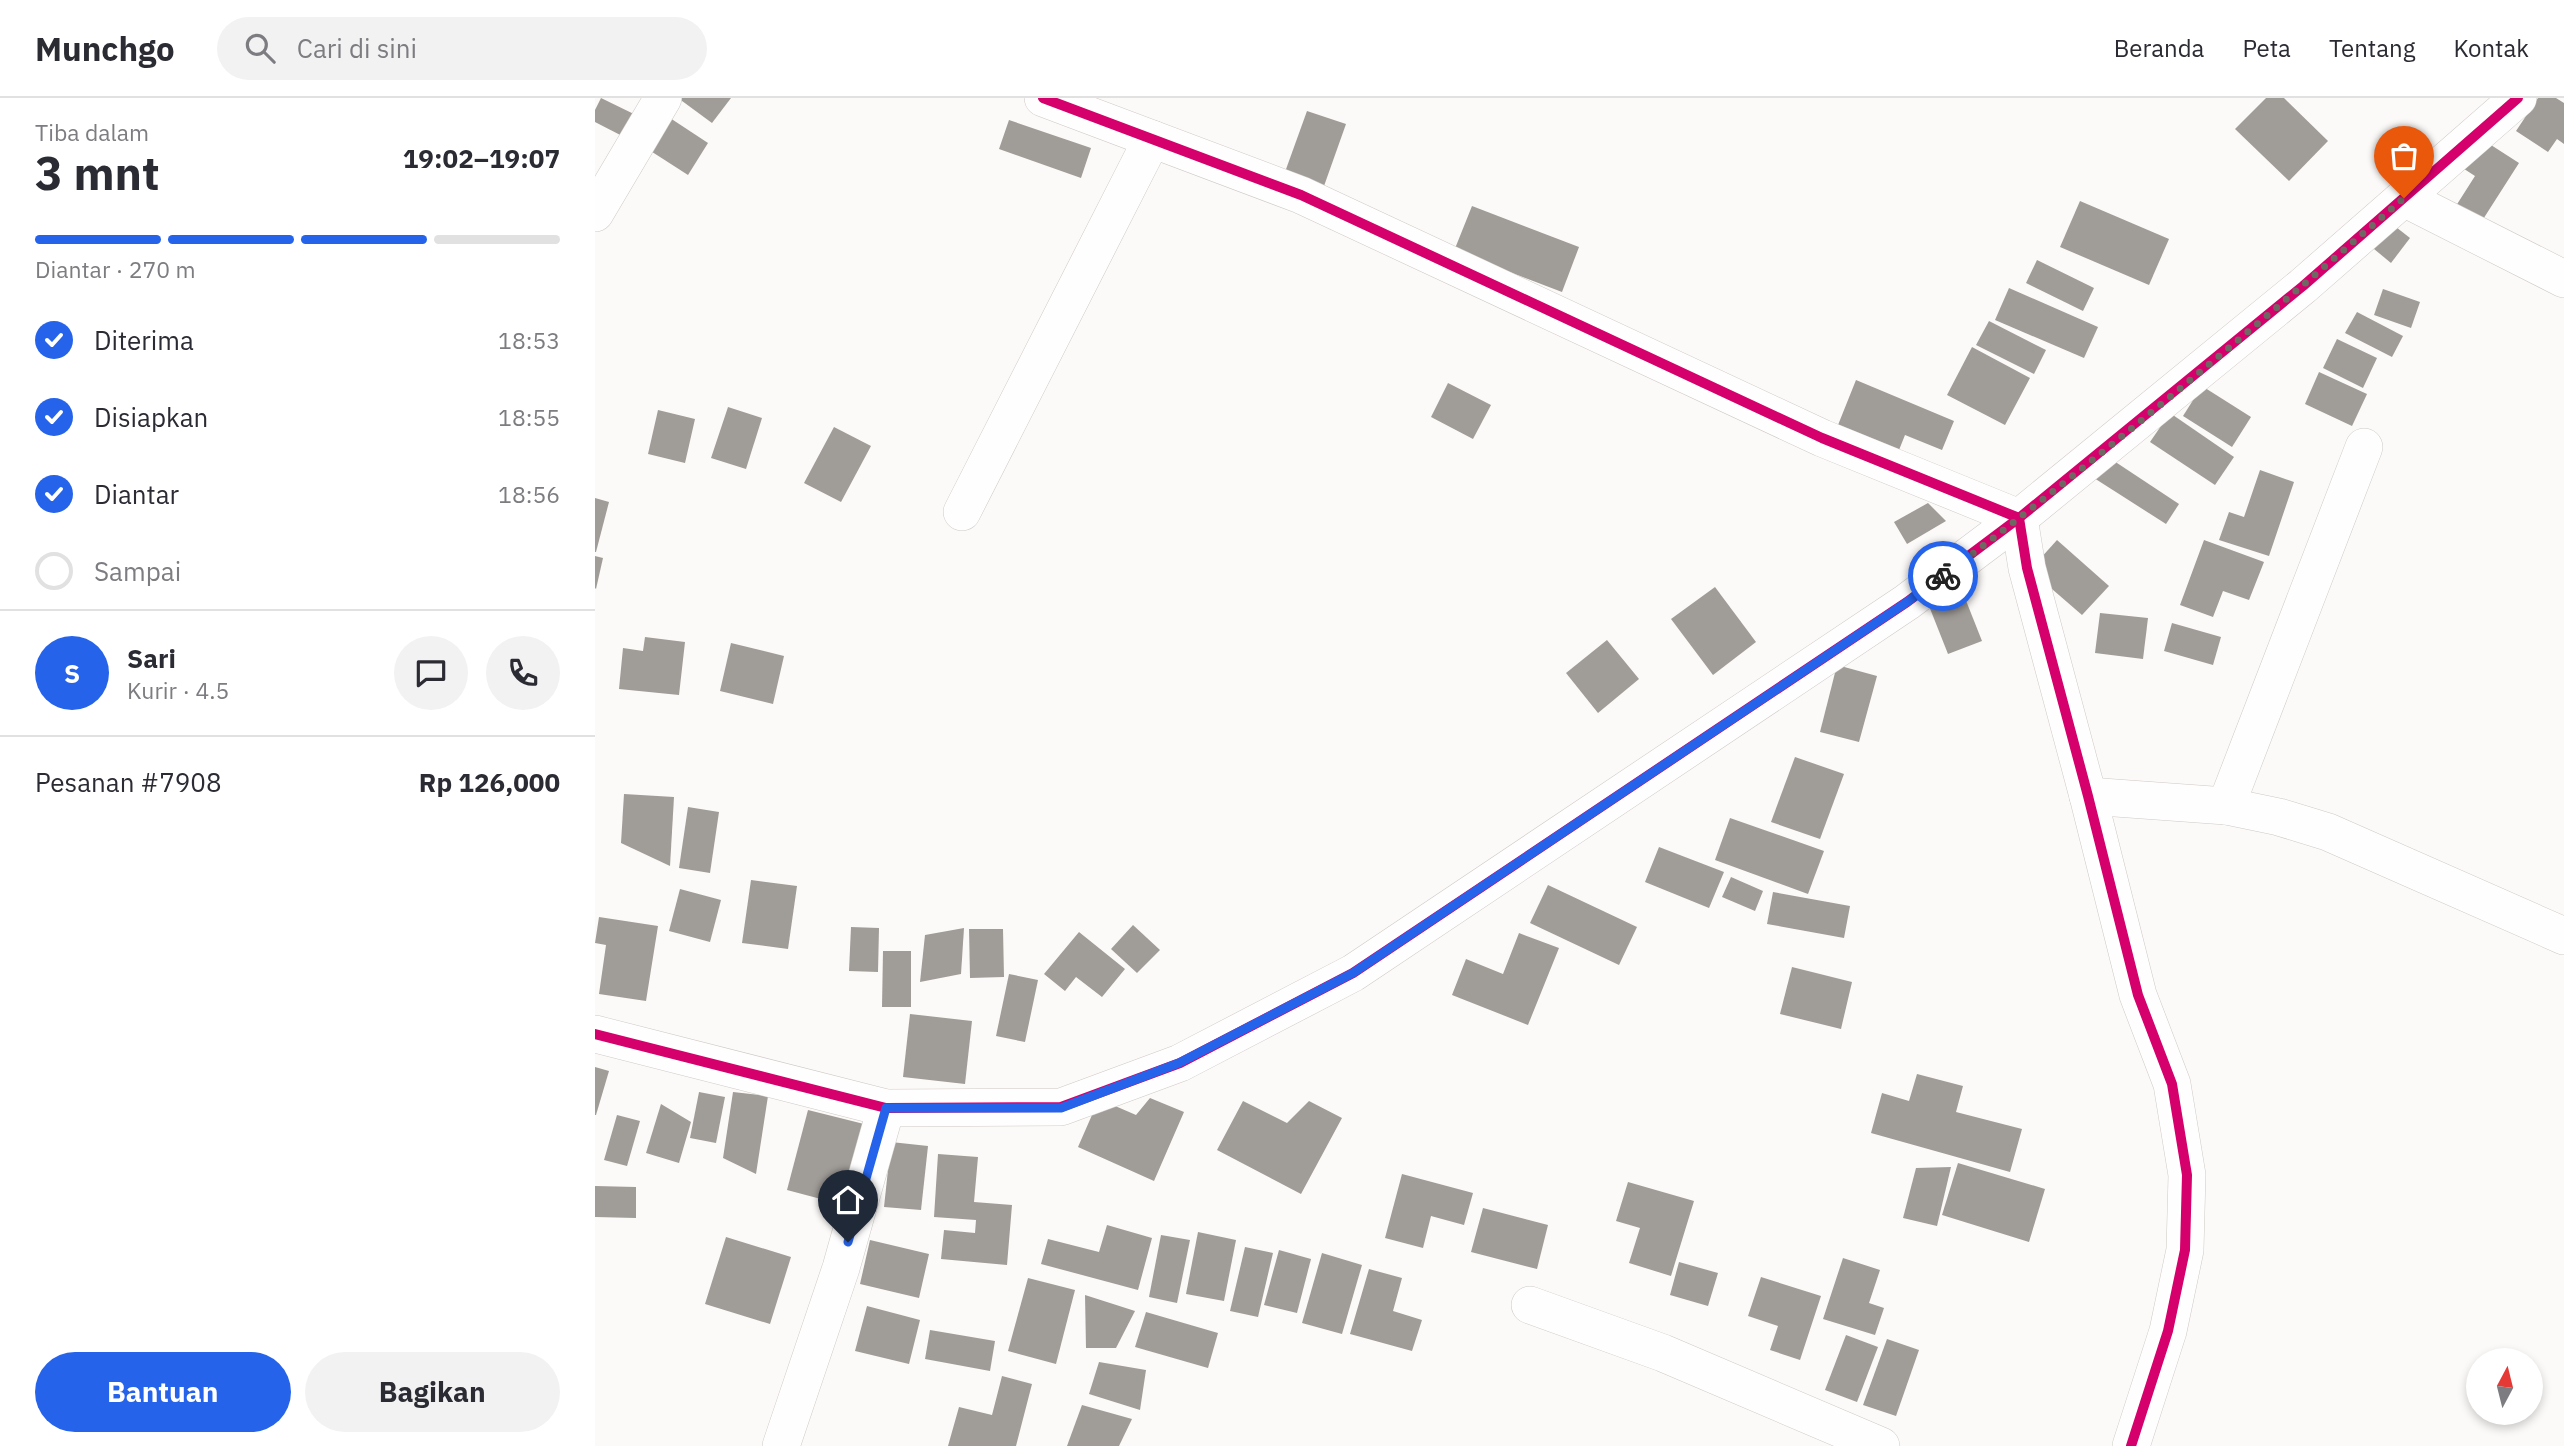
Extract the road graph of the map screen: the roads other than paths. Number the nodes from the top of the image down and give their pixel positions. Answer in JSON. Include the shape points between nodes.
{"nodes":[{"id":1,"x":663,"y":98,"type":"edge"},
{"id":2,"x":1043,"y":98,"type":"edge"},
{"id":3,"x":2518,"y":98,"type":"edge"},
{"id":4,"x":1152,"y":139,"type":"junction"},
{"id":5,"x":2404,"y":198,"type":"junction"},
{"id":6,"x":595,"y":213,"type":"edge"},
{"id":7,"x":2564,"y":279,"type":"edge"},
{"id":8,"x":2364,"y":447,"type":"dead end"},
{"id":9,"x":963,"y":512,"type":"dead end"},
{"id":10,"x":2019,"y":518,"type":"junction"},
{"id":11,"x":2088,"y":796,"type":"junction"},
{"id":12,"x":2226,"y":806,"type":"junction"},
{"id":13,"x":2564,"y":936,"type":"edge"},
{"id":14,"x":595,"y":1034,"type":"edge"},
{"id":15,"x":886,"y":1108,"type":"junction"},
{"id":16,"x":1530,"y":1305,"type":"dead end"},
{"id":17,"x":781,"y":1446,"type":"edge"},
{"id":18,"x":1881,"y":1446,"type":"edge"},
{"id":19,"x":2131,"y":1446,"type":"edge"}],
"edges":[{"from":1,"to":6,"type":"street"},
{"from":2,"to":4,"type":"street"},
{"from":3,"to":5,"type":"street"},
{"from":4,"to":9,"type":"street"},
{"from":4,"to":10,"type":"street","via":[[1301,195],[1822,438]]},
{"from":5,"to":7,"type":"street"},
{"from":5,"to":10,"type":"street"},
{"from":8,"to":12,"type":"street"},
{"from":10,"to":11,"type":"street","via":[[2027,568]]},
{"from":10,"to":15,"type":"street","via":[[1907,602],[1353,973],[1179,1063],[1061,1108]]},
{"from":11,"to":12,"type":"street"},
{"from":11,"to":19,"type":"street","via":[[2137,995],[2172,1084],[2187,1175],[2185,1250],[2168,1331]]},
{"from":12,"to":13,"type":"street","via":[[2328,832]]},
{"from":14,"to":15,"type":"street"},
{"from":15,"to":17,"type":"street","via":[[841,1268]]},
{"from":16,"to":18,"type":"street","via":[[1663,1353]]}]}
